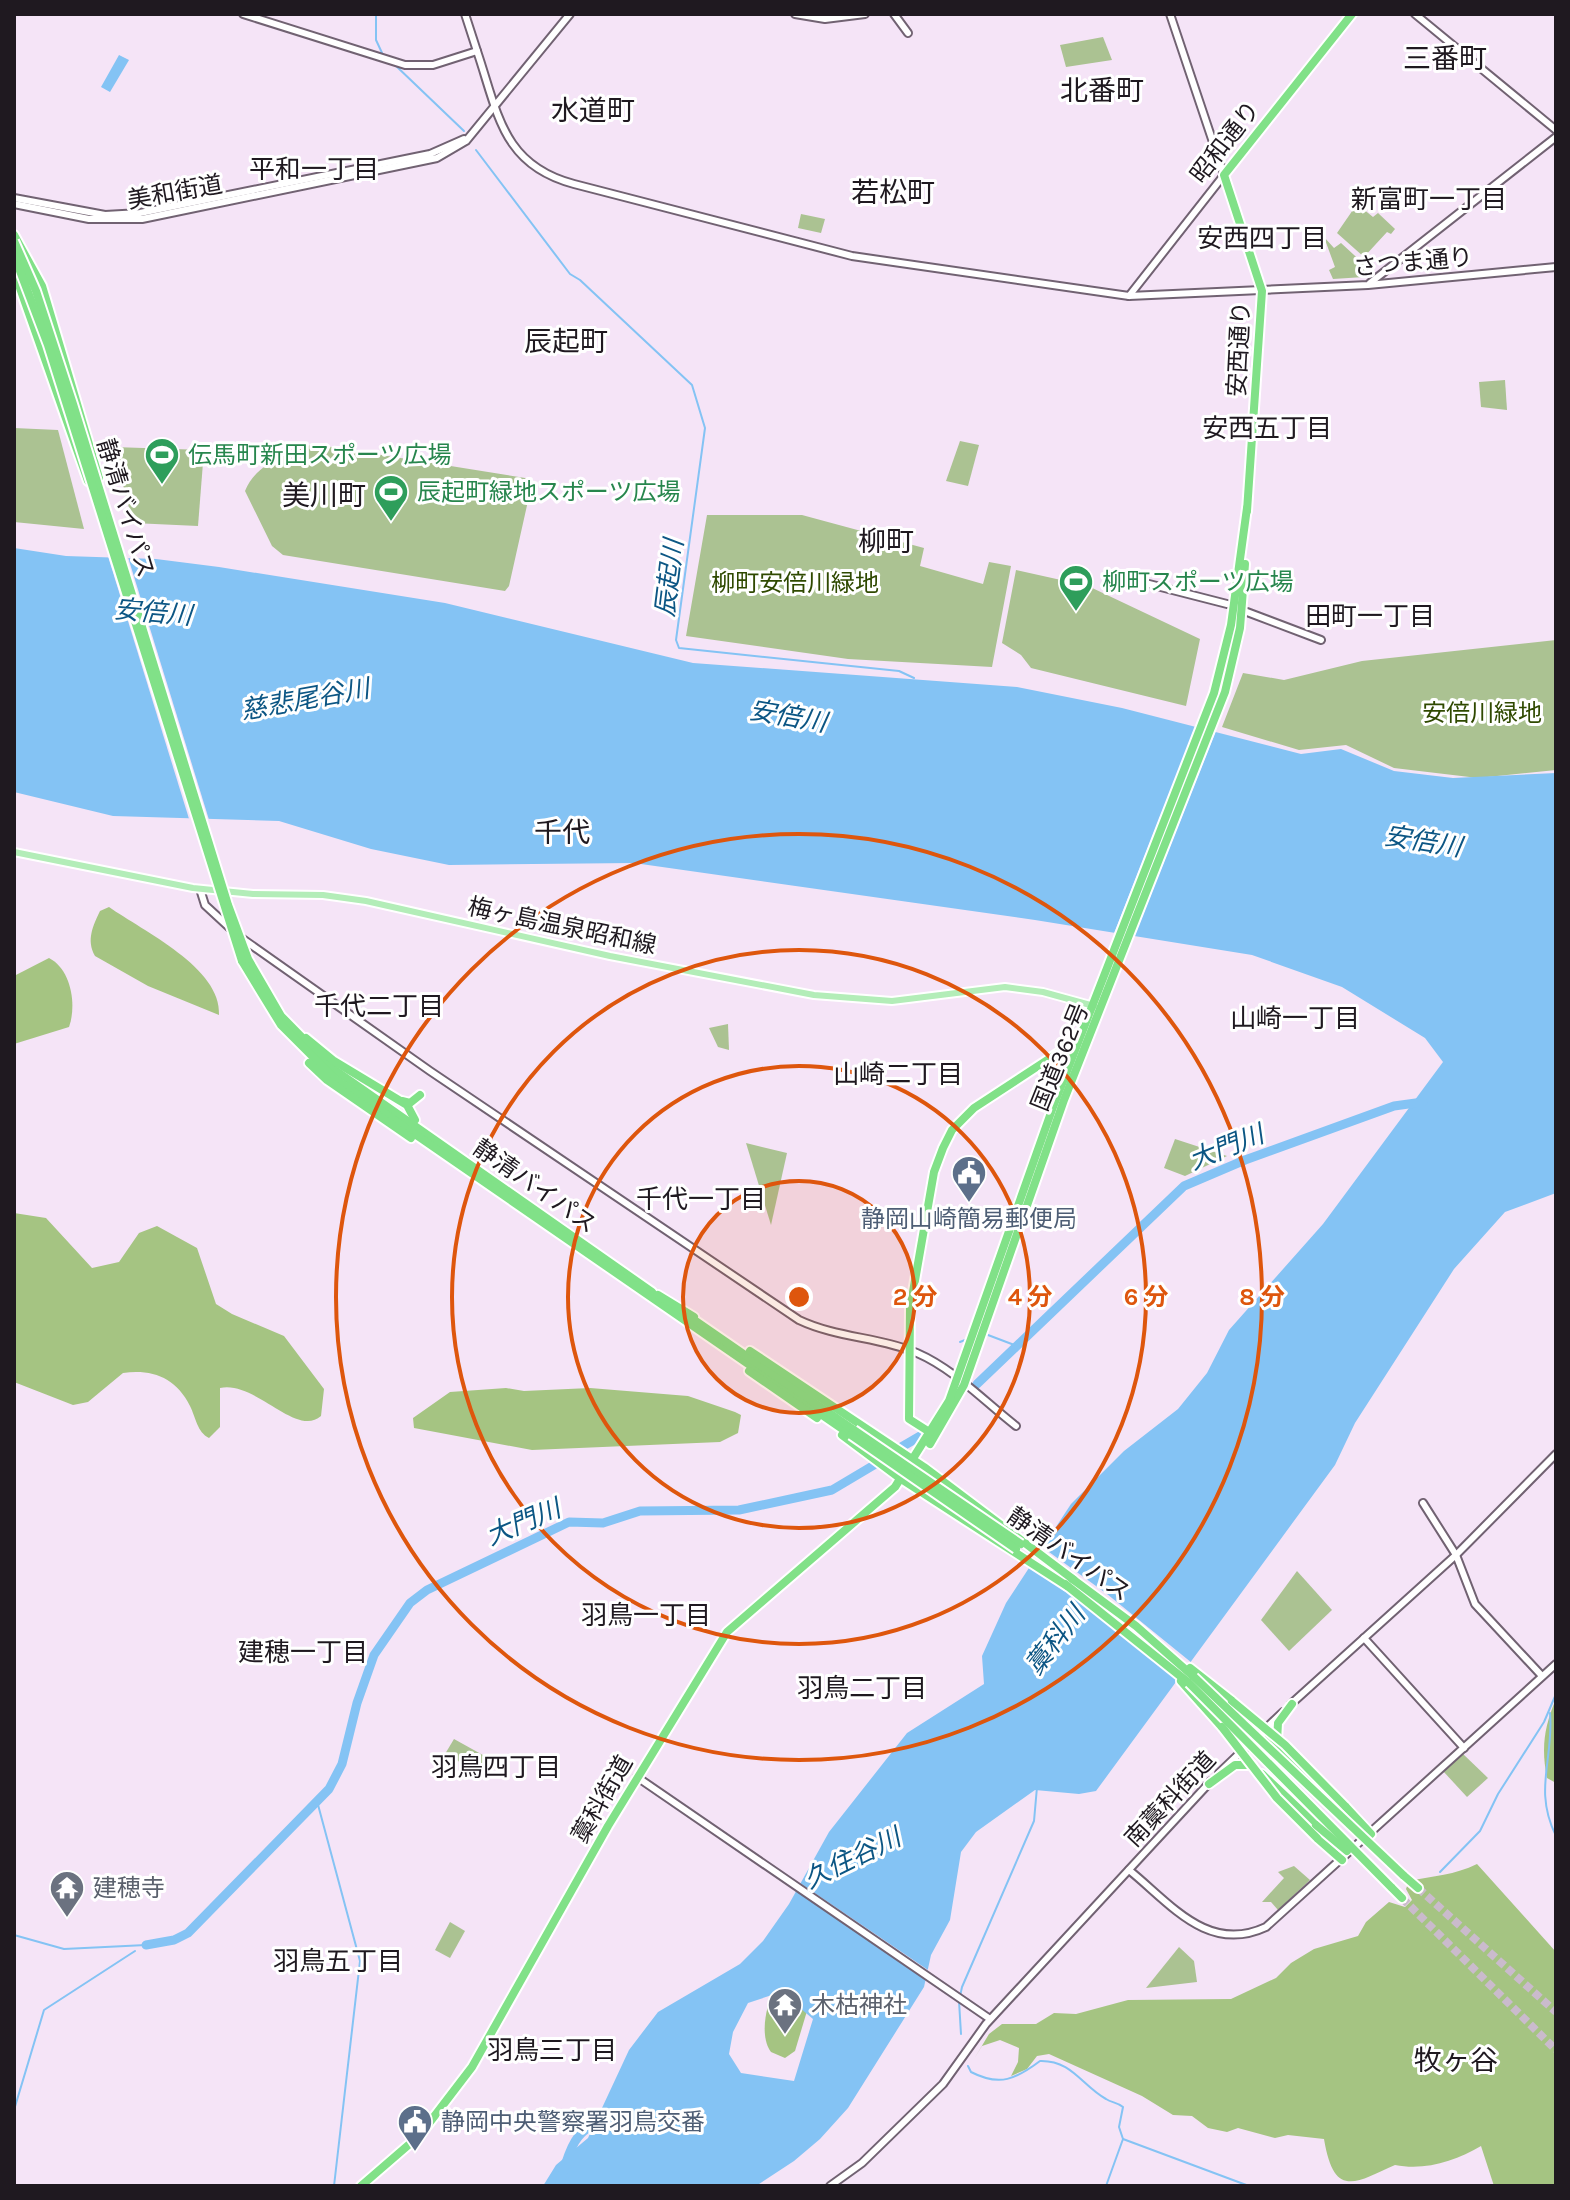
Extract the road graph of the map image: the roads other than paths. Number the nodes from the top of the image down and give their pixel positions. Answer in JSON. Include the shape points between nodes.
{"nodes":[{"id":1,"x":243,"y":14,"type":"edge"},
{"id":2,"x":465,"y":14,"type":"edge"},
{"id":3,"x":570,"y":14,"type":"edge"},
{"id":4,"x":795,"y":14,"type":"edge"},
{"id":5,"x":865,"y":14,"type":"edge"},
{"id":6,"x":894,"y":14,"type":"edge"},
{"id":7,"x":1170,"y":14,"type":"edge"},
{"id":8,"x":1352,"y":14,"type":"edge"},
{"id":9,"x":1415,"y":14,"type":"edge"},
{"id":10,"x":908,"y":33,"type":"dead end"},
{"id":11,"x":477,"y":51,"type":"junction"},
{"id":12,"x":496,"y":107,"type":"junction"},
{"id":13,"x":1556,"y":130,"type":"edge"},
{"id":14,"x":474,"y":132,"type":"junction"},
{"id":15,"x":1556,"y":137,"type":"edge"},
{"id":16,"x":1224,"y":175,"type":"junction"},
{"id":17,"x":14,"y":198,"type":"edge"},
{"id":18,"x":14,"y":205,"type":"edge"},
{"id":19,"x":14,"y":238,"type":"edge"},
{"id":20,"x":14,"y":255,"type":"edge"},
{"id":21,"x":1556,"y":267,"type":"edge"},
{"id":22,"x":14,"y":272,"type":"edge"},
{"id":23,"x":1368,"y":285,"type":"junction"},
{"id":24,"x":1262,"y":291,"type":"junction"},
{"id":25,"x":1129,"y":296,"type":"junction"},
{"id":26,"x":100,"y":512,"type":"junction"},
{"id":27,"x":109,"y":522,"type":"junction"},
{"id":28,"x":1149,"y":584,"type":"dead end"},
{"id":29,"x":1227,"y":604,"type":"dead end"},
{"id":30,"x":1247,"y":612,"type":"dead end"},
{"id":31,"x":1236,"y":626,"type":"joint"},
{"id":32,"x":1321,"y":640,"type":"dead end"},
{"id":33,"x":14,"y":852,"type":"edge"},
{"id":34,"x":200,"y":889,"type":"junction"},
{"id":35,"x":245,"y":960,"type":"junction"},
{"id":36,"x":1098,"y":1004,"type":"junction"},
{"id":37,"x":1073,"y":1054,"type":"junction"},
{"id":38,"x":420,"y":1095,"type":"dead end"},
{"id":39,"x":402,"y":1101,"type":"junction"},
{"id":40,"x":407,"y":1122,"type":"junction"},
{"id":41,"x":411,"y":1138,"type":"dead end"},
{"id":42,"x":656,"y":1297,"type":"junction"},
{"id":43,"x":677,"y":1315,"type":"junction"},
{"id":44,"x":908,"y":1350,"type":"junction"},
{"id":45,"x":961,"y":1382,"type":"junction"},
{"id":46,"x":1016,"y":1426,"type":"dead end"},
{"id":47,"x":852,"y":1432,"type":"junction"},
{"id":48,"x":931,"y":1433,"type":"junction"},
{"id":49,"x":1556,"y":1454,"type":"edge"},
{"id":50,"x":914,"y":1462,"type":"junction"},
{"id":51,"x":1549,"y":1462,"type":"junction"},
{"id":52,"x":1556,"y":1469,"type":"edge"},
{"id":53,"x":901,"y":1479,"type":"junction"},
{"id":54,"x":1423,"y":1503,"type":"dead end"},
{"id":55,"x":1456,"y":1555,"type":"junction"},
{"id":56,"x":1070,"y":1583,"type":"junction"},
{"id":57,"x":1364,"y":1638,"type":"junction"},
{"id":58,"x":1153,"y":1646,"type":"junction"},
{"id":59,"x":1556,"y":1664,"type":"edge"},
{"id":60,"x":1542,"y":1676,"type":"junction"},
{"id":61,"x":1292,"y":1704,"type":"junction"},
{"id":62,"x":1263,"y":1729,"type":"junction"},
{"id":63,"x":1278,"y":1745,"type":"junction"},
{"id":64,"x":1464,"y":1748,"type":"junction"},
{"id":65,"x":1239,"y":1752,"type":"junction"},
{"id":66,"x":1253,"y":1765,"type":"junction"},
{"id":67,"x":637,"y":1777,"type":"junction"},
{"id":68,"x":1209,"y":1784,"type":"junction"},
{"id":69,"x":1341,"y":1806,"type":"junction"},
{"id":70,"x":1371,"y":1834,"type":"junction"},
{"id":71,"x":1342,"y":1860,"type":"junction"},
{"id":72,"x":1129,"y":1870,"type":"junction"},
{"id":73,"x":1403,"y":1875,"type":"junction"},
{"id":74,"x":1391,"y":1887,"type":"junction"},
{"id":75,"x":1418,"y":1888,"type":"tunnel mouth"},
{"id":76,"x":1402,"y":1898,"type":"tunnel mouth"},
{"id":77,"x":990,"y":2019,"type":"junction"},
{"id":78,"x":361,"y":2186,"type":"edge"},
{"id":79,"x":830,"y":2186,"type":"edge"}],
"edges":[{"from":1,"to":11,"type":"street","via":[[410,66],[433,65]]},
{"from":2,"to":11,"type":"street","name":"さつま通り"},
{"from":3,"to":12,"type":"street","name":"美和街道"},
{"from":4,"to":5,"type":"street","via":[[825,19]]},
{"from":6,"to":10,"type":"street"},
{"from":7,"to":16,"type":"street"},
{"from":8,"to":16,"type":"highway","name":"昭和通り"},
{"from":9,"to":13,"type":"street"},
{"from":11,"to":12,"type":"street","name":"さつま通り"},
{"from":12,"to":14,"type":"street","name":"美和街道"},
{"from":12,"to":25,"type":"street","name":"さつま通り","via":[[515,152],[558,180],[852,256]]},
{"from":14,"to":17,"type":"street","name":"美和街道","via":[[430,154],[140,213],[105,215]]},
{"from":14,"to":18,"type":"street","name":"美和街道","via":[[437,158],[142,219],[97,220]]},
{"from":15,"to":23,"type":"street"},
{"from":16,"to":24,"type":"street"},
{"from":16,"to":25,"type":"street","name":"昭和通り"},
{"from":19,"to":27,"type":"highway","name":"静清バイパス","bridge":true,"via":[[36,291]]},
{"from":19,"to":27,"type":"highway","bridge":true,"via":[[42,286]]},
{"from":20,"to":26,"type":"highway","name":"静清バイパス","bridge":true,"via":[[44,332]]},
{"from":21,"to":23,"type":"street","name":"さつま通り"},
{"from":22,"to":26,"type":"highway","bridge":true},
{"from":23,"to":24,"type":"street","name":"さつま通り"},
{"from":24,"to":25,"type":"street","name":"さつま通り"},
{"from":24,"to":31,"type":"highway","name":"安西通り"},
{"from":26,"to":35,"type":"highway","name":"静清バイパス","bridge":true,"via":[[227,919]]},
{"from":27,"to":35,"type":"highway","name":"静清バイパス","bridge":true},
{"from":28,"to":29,"type":"street"},
{"from":30,"to":32,"type":"street"},
{"from":31,"to":36,"type":"highway","name":"国道362号","via":[[1225,692]]},
{"from":33,"to":34,"type":"main road","name":"梅ヶ島温泉昭和線"},
{"from":34,"to":36,"type":"main road","name":"梅ヶ島温泉昭和線","via":[[351,898],[814,995],[892,1001],[1005,987]]},
{"from":34,"to":44,"type":"street","via":[[210,910],[264,955],[779,1308],[821,1329]]},
{"from":35,"to":39,"type":"highway","via":[[303,1035],[334,1061]]},
{"from":35,"to":40,"type":"highway","name":"静清バイパス","via":[[281,1016],[311,1050]]},
{"from":35,"to":41,"type":"highway","via":[[276,1027],[311,1065]]},
{"from":36,"to":37,"type":"highway","name":"国道362号"},
{"from":36,"to":45,"type":"highway","name":"国道362号"},
{"from":37,"to":44,"type":"highway","name":"国道362号","via":[[1058,1053],[987,1099],[947,1138],[927,1210]]},
{"from":37,"to":45,"type":"highway","name":"国道362号"},
{"from":38,"to":39,"type":"highway","via":[[410,1103]]},
{"from":39,"to":40,"type":"highway","via":[[409,1107]]},
{"from":40,"to":42,"type":"highway","name":"静清バイパス"},
{"from":42,"to":43,"type":"highway","name":"静清バイパス"},
{"from":42,"to":47,"type":"highway","name":"静清バイパス"},
{"from":42,"to":50,"type":"highway","via":[[770,1364]]},
{"from":43,"to":47,"type":"highway","name":"静清バイパス"},
{"from":43,"to":53,"type":"highway"},
{"from":44,"to":45,"type":"street"},
{"from":44,"to":48,"type":"highway","name":"国道362号","via":[[909,1419]]},
{"from":45,"to":46,"type":"street"},
{"from":45,"to":48,"type":"highway","name":"国道362号"},
{"from":45,"to":50,"type":"highway","name":"国道362号","via":[[940,1430]]},
{"from":47,"to":56,"type":"highway","name":"静清バイパス","bridge":true},
{"from":48,"to":50,"type":"highway","name":"国道362号"},
{"from":49,"to":51,"type":"street","name":"南藁科街道"},
{"from":50,"to":53,"type":"highway","name":"藁科街道"},
{"from":50,"to":56,"type":"highway","bridge":true},
{"from":51,"to":52,"type":"street"},
{"from":51,"to":55,"type":"street","name":"南藁科街道"},
{"from":53,"to":56,"type":"highway","bridge":true},
{"from":53,"to":67,"type":"highway","name":"藁科街道","via":[[727,1632]]},
{"from":54,"to":55,"type":"street"},
{"from":55,"to":57,"type":"street","name":"南藁科街道"},
{"from":55,"to":60,"type":"street","via":[[1475,1604]]},
{"from":56,"to":58,"type":"highway","name":"静清バイパス"},
{"from":57,"to":61,"type":"street","name":"南藁科街道"},
{"from":57,"to":64,"type":"street"},
{"from":58,"to":69,"type":"highway","bridge":true,"via":[[1270,1733]]},
{"from":58,"to":71,"type":"highway","bridge":true,"via":[[1277,1798]]},
{"from":58,"to":73,"type":"highway","name":"静清バイパス","bridge":true},
{"from":58,"to":74,"type":"highway","name":"静清バイパス","bridge":true},
{"from":59,"to":60,"type":"street"},
{"from":60,"to":64,"type":"street"},
{"from":61,"to":62,"type":"street","name":"南藁科街道"},
{"from":61,"to":63,"type":"highway","via":[[1276,1728]]},
{"from":62,"to":63,"type":"highway"},
{"from":62,"to":65,"type":"street","name":"南藁科街道"},
{"from":63,"to":69,"type":"highway"},
{"from":64,"to":70,"type":"street"},
{"from":65,"to":66,"type":"highway"},
{"from":65,"to":68,"type":"street","name":"南藁科街道"},
{"from":66,"to":68,"type":"highway","via":[[1235,1765]]},
{"from":66,"to":74,"type":"highway","bridge":true},
{"from":67,"to":77,"type":"street"},
{"from":67,"to":78,"type":"highway","name":"藁科街道","via":[[455,2093],[420,2135]]},
{"from":68,"to":72,"type":"street","name":"南藁科街道"},
{"from":69,"to":70,"type":"highway"},
{"from":69,"to":73,"type":"highway","bridge":true},
{"from":70,"to":71,"type":"street"},
{"from":71,"to":72,"type":"street","via":[[1272,1923],[1231,1936],[1194,1926]]},
{"from":72,"to":77,"type":"street","name":"南藁科街道"},
{"from":73,"to":75,"type":"highway","name":"静清バイパス"},
{"from":74,"to":76,"type":"highway","name":"静清バイパス"},
{"from":77,"to":79,"type":"street","name":"南藁科街道","via":[[943,2084],[862,2163]]}]}
